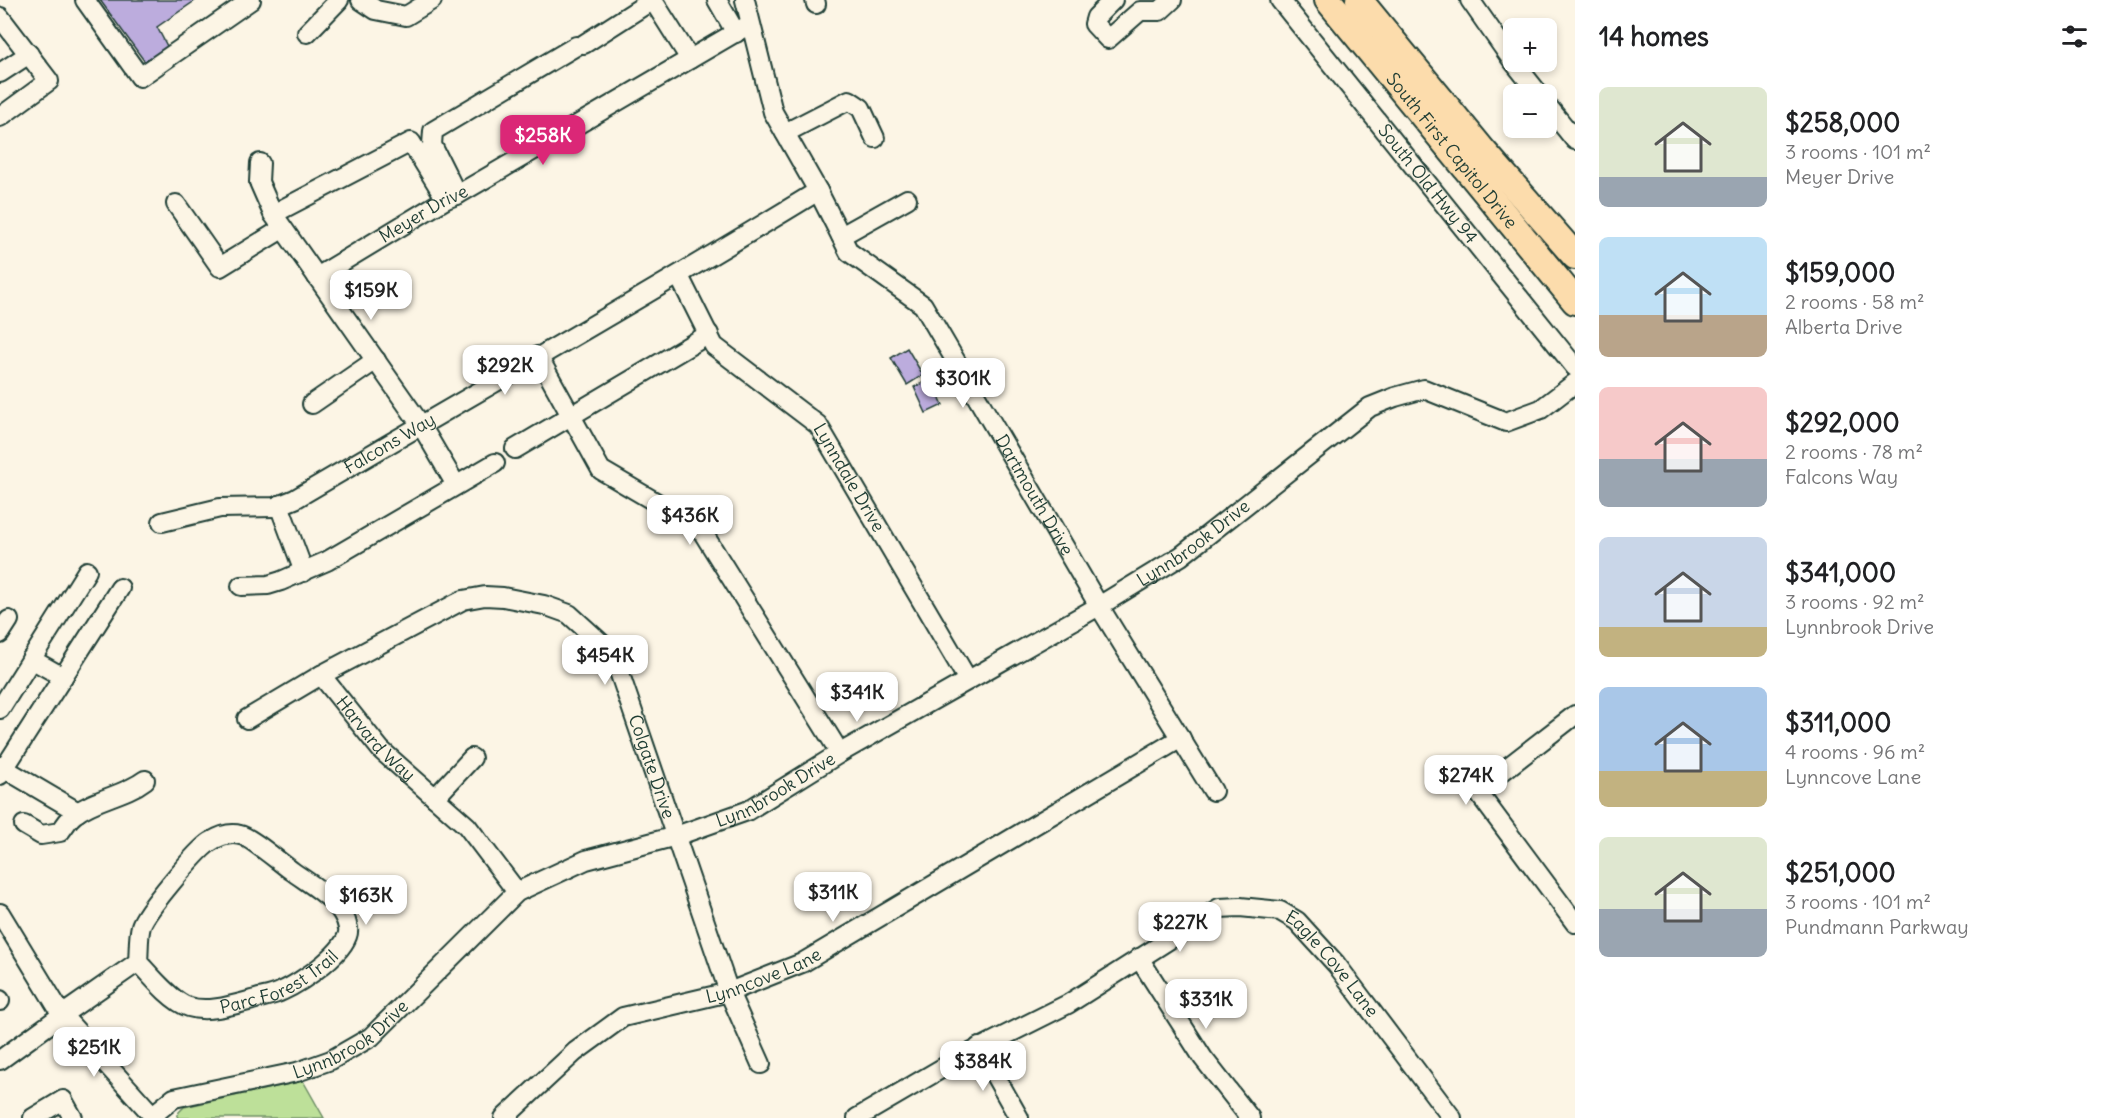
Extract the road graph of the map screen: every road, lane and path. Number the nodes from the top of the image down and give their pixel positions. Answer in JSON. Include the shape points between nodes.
{"nodes":[{"id":1,"x":85,"y":0,"type":"edge"},
{"id":2,"x":251,"y":0,"type":"edge"},
{"id":3,"x":339,"y":0,"type":"edge"},
{"id":4,"x":361,"y":0,"type":"edge"},
{"id":5,"x":432,"y":0,"type":"edge"},
{"id":6,"x":717,"y":0,"type":"edge"},
{"id":7,"x":746,"y":0,"type":"edge"},
{"id":8,"x":1113,"y":0,"type":"edge"},
{"id":9,"x":1172,"y":0,"type":"edge"},
{"id":10,"x":1280,"y":0,"type":"edge"},
{"id":11,"x":1328,"y":0,"type":"edge"},
{"id":12,"x":1359,"y":0,"type":"edge"},
{"id":13,"x":1470,"y":0,"type":"edge"},
{"id":14,"x":1135,"y":5,"type":"edge"},
{"id":15,"x":0,"y":16,"type":"edge"},
{"id":16,"x":743,"y":28,"type":"junction"},
{"id":17,"x":307,"y":33,"type":"dead end"},
{"id":18,"x":29,"y":54,"type":"junction"},
{"id":19,"x":690,"y":59,"type":"junction"},
{"id":20,"x":0,"y":73,"type":"edge"},
{"id":21,"x":1531,"y":84,"type":"edge"},
{"id":22,"x":0,"y":117,"type":"edge"},
{"id":23,"x":1557,"y":118,"type":"edge"},
{"id":24,"x":785,"y":133,"type":"junction"},
{"id":25,"x":875,"y":138,"type":"dead end"},
{"id":26,"x":1575,"y":140,"type":"edge"},
{"id":27,"x":260,"y":163,"type":"dead end"},
{"id":28,"x":818,"y":191,"type":"junction"},
{"id":29,"x":451,"y":197,"type":"junction"},
{"id":30,"x":907,"y":199,"type":"dead end"},
{"id":31,"x":176,"y":204,"type":"dead end"},
{"id":32,"x":277,"y":222,"type":"junction"},
{"id":33,"x":841,"y":236,"type":"junction"},
{"id":34,"x":1575,"y":256,"type":"edge"},
{"id":35,"x":680,"y":276,"type":"junction"},
{"id":36,"x":317,"y":277,"type":"junction"},
{"id":37,"x":1575,"y":301,"type":"edge"},
{"id":38,"x":709,"y":334,"type":"junction"},
{"id":39,"x":538,"y":356,"type":"junction"},
{"id":40,"x":376,"y":360,"type":"junction"},
{"id":41,"x":1575,"y":367,"type":"edge"},
{"id":42,"x":1575,"y":383,"type":"edge"},
{"id":43,"x":312,"y":404,"type":"dead end"},
{"id":44,"x":571,"y":416,"type":"junction"},
{"id":45,"x":421,"y":425,"type":"junction"},
{"id":46,"x":515,"y":449,"type":"dead end"},
{"id":47,"x":495,"y":463,"type":"dead end"},
{"id":48,"x":456,"y":485,"type":"junction"},
{"id":49,"x":279,"y":506,"type":"junction"},
{"id":50,"x":162,"y":522,"type":"dead end"},
{"id":51,"x":87,"y":571,"type":"dead end"},
{"id":52,"x":304,"y":572,"type":"junction"},
{"id":53,"x":241,"y":586,"type":"dead end"},
{"id":54,"x":120,"y":588,"type":"dead end"},
{"id":55,"x":1099,"y":606,"type":"junction"},
{"id":56,"x":32,"y":659,"type":"junction"},
{"id":57,"x":321,"y":675,"type":"junction"},
{"id":58,"x":63,"y":677,"type":"junction"},
{"id":59,"x":968,"y":680,"type":"junction"},
{"id":60,"x":0,"y":709,"type":"edge"},
{"id":61,"x":1575,"y":715,"type":"edge"},
{"id":62,"x":247,"y":719,"type":"dead end"},
{"id":63,"x":1181,"y":738,"type":"junction"},
{"id":64,"x":840,"y":753,"type":"junction"},
{"id":65,"x":472,"y":758,"type":"dead end"},
{"id":66,"x":1,"y":770,"type":"edge"},
{"id":67,"x":145,"y":780,"type":"dead end"},
{"id":68,"x":1213,"y":791,"type":"dead end"},
{"id":69,"x":435,"y":798,"type":"junction"},
{"id":70,"x":78,"y":812,"type":"junction"},
{"id":71,"x":24,"y":825,"type":"dead end"},
{"id":72,"x":676,"y":836,"type":"junction"},
{"id":73,"x":517,"y":892,"type":"junction"},
{"id":74,"x":0,"y":913,"type":"edge"},
{"id":75,"x":1575,"y":923,"type":"edge"},
{"id":76,"x":1139,"y":958,"type":"junction"},
{"id":77,"x":138,"y":962,"type":"junction"},
{"id":78,"x":729,"y":992,"type":"junction"},
{"id":79,"x":62,"y":1015,"type":"junction"},
{"id":80,"x":979,"y":1047,"type":"junction"},
{"id":81,"x":0,"y":1060,"type":"edge"},
{"id":82,"x":761,"y":1064,"type":"dead end"},
{"id":83,"x":154,"y":1116,"type":"edge"},
{"id":84,"x":33,"y":1118,"type":"edge"},
{"id":85,"x":73,"y":1118,"type":"edge"},
{"id":86,"x":504,"y":1118,"type":"edge"},
{"id":87,"x":857,"y":1118,"type":"edge"},
{"id":88,"x":1019,"y":1118,"type":"edge"},
{"id":89,"x":1250,"y":1118,"type":"edge"},
{"id":90,"x":1452,"y":1118,"type":"edge"}],
"edges":[{"from":1,"to":2,"type":"street","via":[[140,77]]},
{"from":3,"to":17,"type":"street"},
{"from":4,"to":5,"type":"street","via":[[376,10],[406,16]]},
{"from":6,"to":16,"type":"street"},
{"from":7,"to":16,"type":"street"},
{"from":8,"to":14,"type":"street","via":[[1094,24],[1108,39]]},
{"from":9,"to":14,"type":"street","via":[[1160,10]]},
{"from":10,"to":41,"type":"street","name":"South Old Hwy 94"},
{"from":11,"to":37,"type":"highway","name":"South First Capitol Drive"},
{"from":12,"to":34,"type":"highway","name":"South First Capitol Drive"},
{"from":13,"to":21,"type":"street"},
{"from":15,"to":18,"type":"street"},
{"from":16,"to":19,"type":"street","name":"Meyer Drive"},
{"from":16,"to":24,"type":"street","name":"Dartmouth Drive","via":[[773,112]]},
{"from":18,"to":20,"type":"street"},
{"from":18,"to":22,"type":"street","via":[[49,81]]},
{"from":19,"to":29,"type":"street","name":"Meyer Drive"},
{"from":19,"to":29,"type":"street","via":[[651,1],[433,131],[432,145]]},
{"from":23,"to":26,"type":"street"},
{"from":24,"to":25,"type":"street","via":[[849,100],[861,108]]},
{"from":24,"to":28,"type":"street","name":"Dartmouth Drive"},
{"from":27,"to":32,"type":"street","via":[[259,182]]},
{"from":28,"to":33,"type":"street","name":"Dartmouth Drive"},
{"from":28,"to":35,"type":"street","name":"Falcons Way"},
{"from":29,"to":32,"type":"street","via":[[411,142]]},
{"from":29,"to":36,"type":"street","name":"Meyer Drive"},
{"from":30,"to":33,"type":"street"},
{"from":31,"to":32,"type":"street","via":[[220,267]]},
{"from":32,"to":36,"type":"street"},
{"from":33,"to":55,"type":"street","name":"Dartmouth Drive","via":[[849,252],[923,305]]},
{"from":35,"to":38,"type":"street","name":"Lynndale Drive"},
{"from":35,"to":39,"type":"street","name":"Falcons Way"},
{"from":36,"to":40,"type":"street"},
{"from":38,"to":44,"type":"street"},
{"from":38,"to":59,"type":"street","name":"Lynndale Drive","via":[[714,346],[818,425]]},
{"from":39,"to":44,"type":"street"},
{"from":39,"to":45,"type":"street","name":"Falcons Way"},
{"from":40,"to":43,"type":"street"},
{"from":40,"to":45,"type":"street"},
{"from":42,"to":55,"type":"street","name":"Lynnbrook Drive","via":[[1541,409],[1506,422],[1424,389],[1370,407],[1181,556]]},
{"from":44,"to":46,"type":"street"},
{"from":44,"to":64,"type":"street","via":[[601,470],[700,528]]},
{"from":45,"to":48,"type":"street"},
{"from":45,"to":49,"type":"street","name":"Falcons Way"},
{"from":47,"to":48,"type":"street"},
{"from":48,"to":52,"type":"street"},
{"from":49,"to":50,"type":"street","name":"Falcons Way","via":[[220,508]]},
{"from":49,"to":52,"type":"street"},
{"from":51,"to":56,"type":"street"},
{"from":52,"to":53,"type":"street","via":[[268,585]]},
{"from":54,"to":58,"type":"street"},
{"from":55,"to":59,"type":"street","name":"Lynnbrook Drive"},
{"from":55,"to":63,"type":"street","name":"Dartmouth Drive"},
{"from":56,"to":58,"type":"street"},
{"from":56,"to":60,"type":"street"},
{"from":57,"to":62,"type":"street","name":"Colgate Drive"},
{"from":57,"to":69,"type":"street","name":"Harvard Way","via":[[381,750]]},
{"from":57,"to":72,"type":"street","name":"Colgate Drive","via":[[463,600],[503,597],[569,614],[613,654]]},
{"from":58,"to":66,"type":"street"},
{"from":59,"to":64,"type":"street","name":"Lynnbrook Drive"},
{"from":61,"to":75,"type":"street","via":[[1477,790]]},
{"from":63,"to":68,"type":"street","name":"Dartmouth Drive"},
{"from":63,"to":78,"type":"street","name":"Lynncove Lane","via":[[802,963]]},
{"from":64,"to":72,"type":"street","name":"Lynnbrook Drive","via":[[747,811]]},
{"from":65,"to":69,"type":"street"},
{"from":66,"to":70,"type":"street"},
{"from":67,"to":70,"type":"street"},
{"from":69,"to":73,"type":"street","name":"Harvard Way","via":[[467,826]]},
{"from":70,"to":71,"type":"street","via":[[60,832],[51,835],[41,835]]},
{"from":72,"to":73,"type":"street","name":"Lynnbrook Drive","via":[[586,860]]},
{"from":72,"to":78,"type":"street","name":"Colgate Drive"},
{"from":73,"to":83,"type":"street","name":"Lynnbrook Drive","via":[[370,1037],[331,1060],[297,1072],[174,1098]]},
{"from":74,"to":79,"type":"street"},
{"from":76,"to":80,"type":"street","name":"Eagle Cove Lane","via":[[1068,1004]]},
{"from":76,"to":89,"type":"street","via":[[1203,1058]]},
{"from":76,"to":90,"type":"street","name":"Eagle Cove Lane","via":[[1219,908],[1280,911],[1297,921],[1336,964]]},
{"from":77,"to":77,"type":"street","name":"Parc Forest Trail","via":[[166,992],[188,1007],[235,1004],[282,992],[320,967],[340,949],[348,928],[327,897],[241,834],[223,836],[208,843],[191,860],[141,925]]},
{"from":77,"to":79,"type":"street"},
{"from":78,"to":82,"type":"street","name":"Colgate Drive"},
{"from":78,"to":86,"type":"street","name":"Lynncove Lane","via":[[623,1017],[575,1052]]},
{"from":79,"to":81,"type":"street"},
{"from":79,"to":83,"type":"street"},
{"from":80,"to":87,"type":"street","name":"Eagle Cove Lane"},
{"from":80,"to":88,"type":"street"},
{"from":84,"to":85,"type":"street","via":[[63,1100]]}]}
